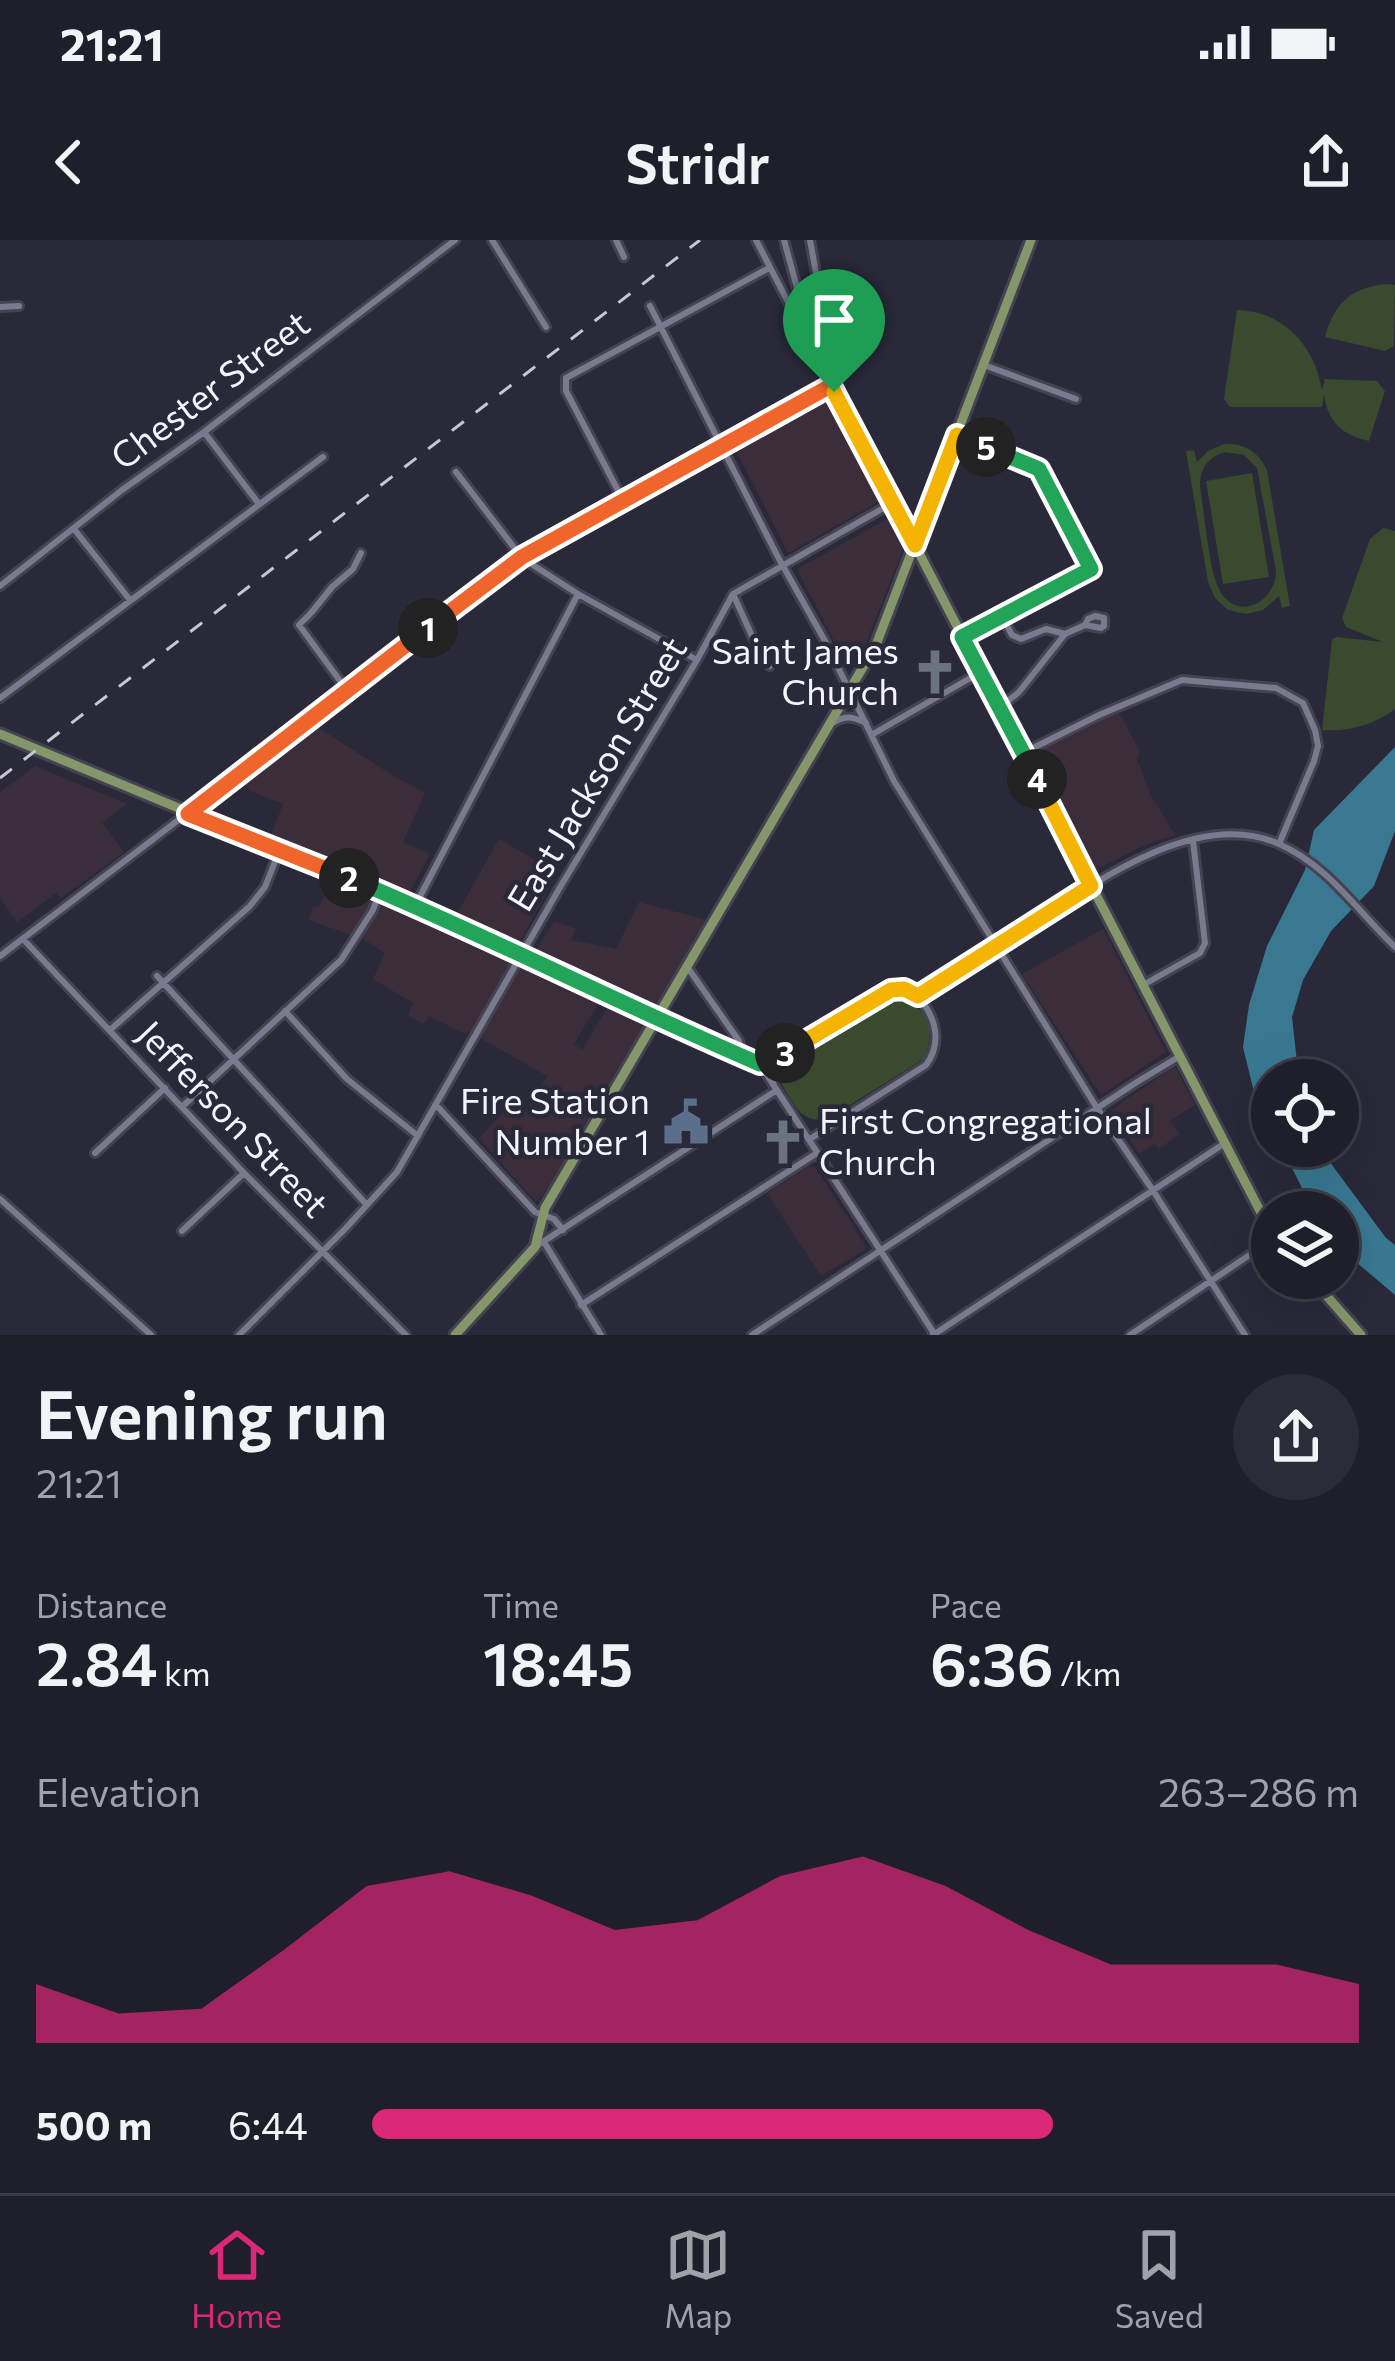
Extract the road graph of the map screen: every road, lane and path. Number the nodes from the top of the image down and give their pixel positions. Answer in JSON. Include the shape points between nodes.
{"nodes":[{"id":1,"x":455,"y":240,"type":"edge"},
{"id":2,"x":492,"y":240,"type":"edge"},
{"id":3,"x":616,"y":240,"type":"edge"},
{"id":4,"x":756,"y":240,"type":"edge"},
{"id":5,"x":784,"y":240,"type":"edge"},
{"id":6,"x":810,"y":240,"type":"edge"},
{"id":7,"x":1031,"y":240,"type":"edge"},
{"id":8,"x":625,"y":257,"type":"dead end"},
{"id":9,"x":770,"y":268,"type":"junction"},
{"id":10,"x":20,"y":306,"type":"dead end"},
{"id":11,"x":650,"y":306,"type":"dead end"},
{"id":12,"x":802,"y":306,"type":"junction"},
{"id":13,"x":0,"y":307,"type":"edge"},
{"id":14,"x":879,"y":315,"type":"dead end"},
{"id":15,"x":659,"y":327,"type":"junction"},
{"id":16,"x":545,"y":328,"type":"dead end"},
{"id":17,"x":814,"y":350,"type":"junction"},
{"id":18,"x":984,"y":365,"type":"junction"},
{"id":19,"x":831,"y":386,"type":"junction"},
{"id":20,"x":1076,"y":399,"type":"dead end"},
{"id":21,"x":204,"y":432,"type":"junction"},
{"id":22,"x":957,"y":435,"type":"junction"},
{"id":23,"x":721,"y":446,"type":"junction"},
{"id":24,"x":322,"y":457,"type":"dead end"},
{"id":25,"x":456,"y":472,"type":"dead end"},
{"id":26,"x":623,"y":502,"type":"junction"},
{"id":27,"x":894,"y":502,"type":"junction"},
{"id":28,"x":259,"y":504,"type":"junction"},
{"id":29,"x":74,"y":529,"type":"junction"},
{"id":30,"x":915,"y":545,"type":"junction"},
{"id":31,"x":361,"y":553,"type":"dead end"},
{"id":32,"x":522,"y":557,"type":"junction"},
{"id":33,"x":783,"y":565,"type":"junction"},
{"id":34,"x":0,"y":586,"type":"edge"},
{"id":35,"x":578,"y":594,"type":"junction"},
{"id":36,"x":733,"y":594,"type":"junction"},
{"id":37,"x":130,"y":600,"type":"junction"},
{"id":38,"x":1002,"y":617,"type":"junction"},
{"id":39,"x":1085,"y":626,"type":"dead end"},
{"id":40,"x":1065,"y":634,"type":"junction"},
{"id":41,"x":962,"y":637,"type":"junction"},
{"id":42,"x":697,"y":660,"type":"junction"},
{"id":43,"x":770,"y":666,"type":"dead end"},
{"id":44,"x":979,"y":673,"type":"junction"},
{"id":45,"x":346,"y":689,"type":"junction"},
{"id":46,"x":850,"y":691,"type":"junction"},
{"id":47,"x":0,"y":698,"type":"edge"},
{"id":48,"x":999,"y":708,"type":"junction"},
{"id":49,"x":867,"y":723,"type":"junction"},
{"id":50,"x":831,"y":724,"type":"junction"},
{"id":51,"x":0,"y":734,"type":"edge"},
{"id":52,"x":872,"y":734,"type":"junction"},
{"id":53,"x":1023,"y":753,"type":"junction"},
{"id":54,"x":188,"y":814,"type":"junction"},
{"id":55,"x":1192,"y":841,"type":"junction"},
{"id":56,"x":1280,"y":844,"type":"junction"},
{"id":57,"x":280,"y":849,"type":"junction"},
{"id":58,"x":1091,"y":886,"type":"junction"},
{"id":59,"x":380,"y":891,"type":"junction"},
{"id":60,"x":415,"y":906,"type":"junction"},
{"id":61,"x":23,"y":939,"type":"junction"},
{"id":62,"x":998,"y":946,"type":"junction"},
{"id":63,"x":1395,"y":947,"type":"edge"},
{"id":64,"x":523,"y":955,"type":"junction"},
{"id":65,"x":0,"y":956,"type":"edge"},
{"id":66,"x":687,"y":967,"type":"junction"},
{"id":67,"x":160,"y":980,"type":"junction"},
{"id":68,"x":1143,"y":985,"type":"junction"},
{"id":69,"x":918,"y":996,"type":"junction"},
{"id":70,"x":285,"y":1011,"type":"junction"},
{"id":71,"x":657,"y":1020,"type":"junction"},
{"id":72,"x":110,"y":1030,"type":"junction"},
{"id":73,"x":789,"y":1052,"type":"junction"},
{"id":74,"x":742,"y":1056,"type":"junction"},
{"id":75,"x":1180,"y":1056,"type":"junction"},
{"id":76,"x":231,"y":1059,"type":"junction"},
{"id":77,"x":760,"y":1064,"type":"junction"},
{"id":78,"x":775,"y":1087,"type":"junction"},
{"id":79,"x":165,"y":1088,"type":"junction"},
{"id":80,"x":436,"y":1105,"type":"junction"},
{"id":81,"x":183,"y":1106,"type":"junction"},
{"id":82,"x":1097,"y":1108,"type":"junction"},
{"id":83,"x":418,"y":1136,"type":"junction"},
{"id":84,"x":810,"y":1139,"type":"junction"},
{"id":85,"x":1225,"y":1143,"type":"junction"},
{"id":86,"x":95,"y":1153,"type":"dead end"},
{"id":87,"x":817,"y":1153,"type":"junction"},
{"id":88,"x":244,"y":1173,"type":"junction"},
{"id":89,"x":1152,"y":1189,"type":"junction"},
{"id":90,"x":1251,"y":1195,"type":"edge"},
{"id":91,"x":0,"y":1199,"type":"edge"},
{"id":92,"x":367,"y":1205,"type":"junction"},
{"id":93,"x":543,"y":1216,"type":"junction"},
{"id":94,"x":563,"y":1230,"type":"junction"},
{"id":95,"x":182,"y":1231,"type":"dead end"},
{"id":96,"x":539,"y":1245,"type":"junction"},
{"id":97,"x":323,"y":1250,"type":"junction"},
{"id":98,"x":880,"y":1250,"type":"junction"},
{"id":99,"x":1251,"y":1252,"type":"edge"},
{"id":100,"x":1211,"y":1280,"type":"junction"},
{"id":101,"x":1331,"y":1299,"type":"edge"},
{"id":102,"x":580,"y":1304,"type":"junction"},
{"id":103,"x":1362,"y":1332,"type":"edge"},
{"id":104,"x":151,"y":1335,"type":"edge"},
{"id":105,"x":239,"y":1335,"type":"edge"},
{"id":106,"x":406,"y":1335,"type":"edge"},
{"id":107,"x":455,"y":1335,"type":"edge"},
{"id":108,"x":601,"y":1335,"type":"edge"},
{"id":109,"x":752,"y":1335,"type":"edge"},
{"id":110,"x":934,"y":1335,"type":"edge"},
{"id":111,"x":1130,"y":1335,"type":"edge"},
{"id":112,"x":1245,"y":1335,"type":"edge"}],
"edges":[{"from":1,"to":21,"type":"street","name":"Chester Street"},
{"from":2,"to":16,"type":"street"},
{"from":3,"to":8,"type":"street"},
{"from":4,"to":9,"type":"street"},
{"from":5,"to":12,"type":"street"},
{"from":6,"to":12,"type":"street","via":[[817,298]]},
{"from":7,"to":18,"type":"main road"},
{"from":9,"to":12,"type":"street","via":[[788,304]]},
{"from":9,"to":15,"type":"street"},
{"from":10,"to":13,"type":"street"},
{"from":11,"to":15,"type":"street"},
{"from":12,"to":17,"type":"street"},
{"from":14,"to":17,"type":"street"},
{"from":15,"to":23,"type":"street"},
{"from":15,"to":26,"type":"street","via":[[566,378]]},
{"from":17,"to":19,"type":"street"},
{"from":18,"to":20,"type":"street"},
{"from":18,"to":22,"type":"main road"},
{"from":19,"to":23,"type":"street"},
{"from":19,"to":27,"type":"street"},
{"from":21,"to":28,"type":"street"},
{"from":21,"to":29,"type":"street","name":"Chester Street"},
{"from":22,"to":30,"type":"main road"},
{"from":22,"to":38,"type":"street","via":[[1039,469],[1091,569]]},
{"from":23,"to":26,"type":"street"},
{"from":23,"to":33,"type":"street"},
{"from":24,"to":28,"type":"street"},
{"from":25,"to":32,"type":"street"},
{"from":26,"to":32,"type":"street"},
{"from":27,"to":30,"type":"street"},
{"from":27,"to":33,"type":"street"},
{"from":28,"to":37,"type":"street"},
{"from":29,"to":34,"type":"street","name":"Chester Street"},
{"from":29,"to":37,"type":"street"},
{"from":30,"to":41,"type":"main road"},
{"from":30,"to":46,"type":"main road"},
{"from":31,"to":45,"type":"street","via":[[299,625]]},
{"from":32,"to":35,"type":"street"},
{"from":32,"to":45,"type":"street"},
{"from":33,"to":36,"type":"street"},
{"from":33,"to":46,"type":"street"},
{"from":35,"to":42,"type":"street"},
{"from":35,"to":60,"type":"street"},
{"from":36,"to":42,"type":"street","name":"East Jackson Street"},
{"from":36,"to":43,"type":"street"},
{"from":37,"to":47,"type":"street"},
{"from":38,"to":40,"type":"street","via":[[1021,639],[1046,628]]},
{"from":38,"to":41,"type":"street"},
{"from":39,"to":40,"type":"street"},
{"from":40,"to":48,"type":"street"},
{"from":41,"to":44,"type":"main road"},
{"from":42,"to":64,"type":"street","name":"East Jackson Street"},
{"from":44,"to":48,"type":"main road"},
{"from":44,"to":52,"type":"street"},
{"from":45,"to":54,"type":"street"},
{"from":46,"to":49,"type":"street"},
{"from":46,"to":50,"type":"main road"},
{"from":48,"to":53,"type":"main road"},
{"from":49,"to":50,"type":"street","via":[[843,717]]},
{"from":49,"to":52,"type":"street"},
{"from":50,"to":66,"type":"main road"},
{"from":51,"to":54,"type":"main road"},
{"from":52,"to":62,"type":"street"},
{"from":53,"to":56,"type":"street","via":[[1182,680],[1276,688],[1303,703],[1318,746]]},
{"from":53,"to":58,"type":"main road"},
{"from":54,"to":57,"type":"main road"},
{"from":54,"to":61,"type":"street"},
{"from":55,"to":56,"type":"street","via":[[1231,834]]},
{"from":55,"to":58,"type":"street","via":[[1136,859]]},
{"from":55,"to":68,"type":"street","via":[[1204,943]]},
{"from":56,"to":63,"type":"street","via":[[1333,880]]},
{"from":57,"to":59,"type":"main road"},
{"from":57,"to":67,"type":"street","via":[[250,906]]},
{"from":58,"to":62,"type":"street"},
{"from":58,"to":68,"type":"main road"},
{"from":59,"to":60,"type":"main road"},
{"from":59,"to":70,"type":"street","via":[[341,960]]},
{"from":60,"to":64,"type":"main road"},
{"from":61,"to":65,"type":"street"},
{"from":61,"to":72,"type":"street","name":"Jefferson Street"},
{"from":62,"to":69,"type":"street"},
{"from":62,"to":82,"type":"street"},
{"from":64,"to":71,"type":"main road"},
{"from":64,"to":80,"type":"street","name":"East Jackson Street"},
{"from":66,"to":71,"type":"main road"},
{"from":66,"to":74,"type":"street"},
{"from":67,"to":72,"type":"street"},
{"from":67,"to":76,"type":"street"},
{"from":68,"to":75,"type":"main road"},
{"from":69,"to":73,"type":"street","via":[[891,990]]},
{"from":69,"to":84,"type":"street","via":[[934,1024],[926,1065]]},
{"from":70,"to":76,"type":"street"},
{"from":70,"to":83,"type":"street","via":[[347,1079]]},
{"from":71,"to":74,"type":"street"},
{"from":71,"to":93,"type":"main road"},
{"from":72,"to":79,"type":"street","name":"Jefferson Street"},
{"from":73,"to":77,"type":"street"},
{"from":73,"to":78,"type":"street"},
{"from":74,"to":77,"type":"street"},
{"from":75,"to":82,"type":"street"},
{"from":75,"to":85,"type":"main road"},
{"from":76,"to":81,"type":"street"},
{"from":76,"to":92,"type":"street"},
{"from":77,"to":78,"type":"street"},
{"from":78,"to":84,"type":"street"},
{"from":78,"to":94,"type":"street"},
{"from":79,"to":81,"type":"street","name":"Jefferson Street"},
{"from":79,"to":86,"type":"street"},
{"from":80,"to":83,"type":"street","name":"East Jackson Street"},
{"from":80,"to":93,"type":"street"},
{"from":81,"to":88,"type":"street","name":"Jefferson Street"},
{"from":82,"to":89,"type":"street"},
{"from":82,"to":98,"type":"street"},
{"from":83,"to":92,"type":"street","name":"East Jackson Street"},
{"from":84,"to":87,"type":"street"},
{"from":85,"to":89,"type":"street"},
{"from":85,"to":90,"type":"main road"},
{"from":87,"to":98,"type":"street"},
{"from":87,"to":102,"type":"street"},
{"from":88,"to":95,"type":"street"},
{"from":88,"to":97,"type":"street","name":"Jefferson Street"},
{"from":89,"to":100,"type":"street"},
{"from":89,"to":110,"type":"street"},
{"from":91,"to":104,"type":"street"},
{"from":92,"to":97,"type":"street","name":"East Jackson Street"},
{"from":93,"to":94,"type":"street"},
{"from":93,"to":96,"type":"main road"},
{"from":94,"to":96,"type":"street"},
{"from":96,"to":102,"type":"street"},
{"from":96,"to":107,"type":"main road"},
{"from":97,"to":105,"type":"street","name":"East Jackson Street"},
{"from":97,"to":106,"type":"street","name":"Jefferson Street"},
{"from":98,"to":109,"type":"street"},
{"from":98,"to":110,"type":"street"},
{"from":99,"to":100,"type":"street"},
{"from":100,"to":111,"type":"street"},
{"from":100,"to":112,"type":"street"},
{"from":101,"to":103,"type":"main road"},
{"from":102,"to":108,"type":"street"}]}
